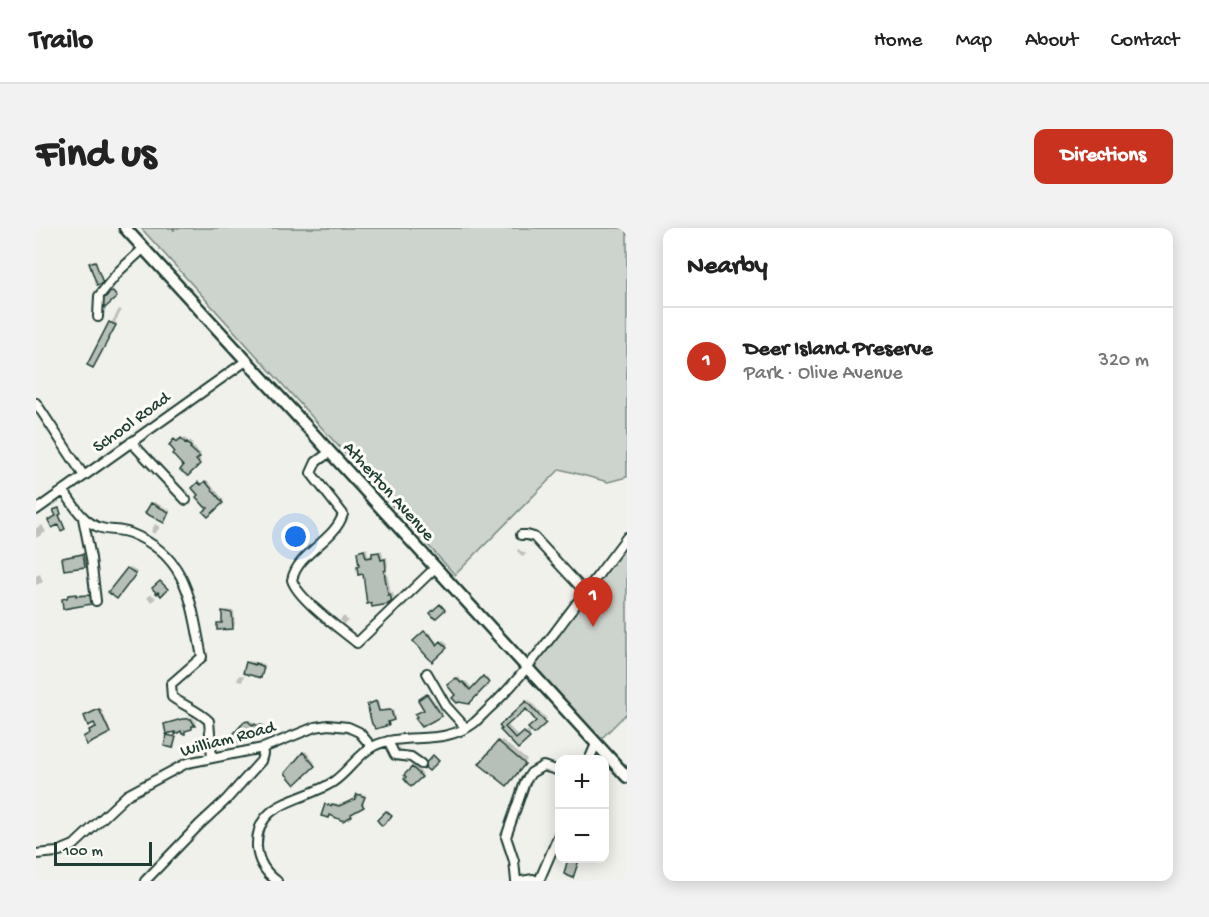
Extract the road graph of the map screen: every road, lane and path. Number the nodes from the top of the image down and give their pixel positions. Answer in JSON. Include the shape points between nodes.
{"nodes":[{"id":1,"x":125,"y":228,"type":"edge"},
{"id":2,"x":144,"y":248,"type":"junction"},
{"id":3,"x":98,"y":317,"type":"dead end"},
{"id":4,"x":246,"y":361,"type":"junction"},
{"id":5,"x":36,"y":403,"type":"edge"},
{"id":6,"x":131,"y":442,"type":"junction"},
{"id":7,"x":330,"y":452,"type":"junction"},
{"id":8,"x":84,"y":476,"type":"junction"},
{"id":9,"x":63,"y":490,"type":"junction"},
{"id":10,"x":186,"y":500,"type":"dead end"},
{"id":11,"x":36,"y":510,"type":"edge"},
{"id":12,"x":83,"y":518,"type":"junction"},
{"id":13,"x":521,"y":535,"type":"dead end"},
{"id":14,"x":627,"y":537,"type":"edge"},
{"id":15,"x":435,"y":568,"type":"junction"},
{"id":16,"x":585,"y":592,"type":"junction"},
{"id":17,"x":96,"y":601,"type":"dead end"},
{"id":18,"x":528,"y":669,"type":"junction"},
{"id":19,"x":427,"y":673,"type":"dead end"},
{"id":20,"x":466,"y":728,"type":"junction"},
{"id":21,"x":388,"y":741,"type":"junction"},
{"id":22,"x":596,"y":744,"type":"junction"},
{"id":23,"x":372,"y":747,"type":"junction"},
{"id":24,"x":262,"y":748,"type":"junction"},
{"id":25,"x":592,"y":755,"type":"edge"},
{"id":26,"x":212,"y":758,"type":"junction"},
{"id":27,"x":421,"y":764,"type":"dead end"},
{"id":28,"x":555,"y":770,"type":"edge"},
{"id":29,"x":627,"y":777,"type":"edge"},
{"id":30,"x":555,"y":843,"type":"edge"},
{"id":31,"x":36,"y":854,"type":"edge"},
{"id":32,"x":145,"y":881,"type":"edge"},
{"id":33,"x":277,"y":881,"type":"edge"},
{"id":34,"x":521,"y":881,"type":"edge"},
{"id":35,"x":538,"y":881,"type":"edge"}],
"edges":[{"from":1,"to":2,"type":"main road","name":"Atherton Avenue"},
{"from":2,"to":3,"type":"street","via":[[99,296]]},
{"from":2,"to":4,"type":"main road","name":"Atherton Avenue"},
{"from":4,"to":6,"type":"street","name":"School Road"},
{"from":4,"to":7,"type":"main road","name":"Atherton Avenue"},
{"from":5,"to":8,"type":"street"},
{"from":6,"to":8,"type":"street","name":"School Road"},
{"from":6,"to":10,"type":"street"},
{"from":7,"to":15,"type":"main road","name":"Atherton Avenue"},
{"from":7,"to":15,"type":"street","via":[[316,462],[311,473],[343,514],[338,526],[297,567],[292,580],[297,589],[357,643]]},
{"from":8,"to":9,"type":"street","name":"School Road"},
{"from":9,"to":11,"type":"street","name":"School Road"},
{"from":9,"to":12,"type":"street"},
{"from":12,"to":17,"type":"street"},
{"from":12,"to":26,"type":"street","via":[[98,527],[129,532],[150,543],[172,561],[184,580],[202,657],[171,684],[171,697],[209,721]]},
{"from":13,"to":16,"type":"street","via":[[534,537]]},
{"from":14,"to":16,"type":"street"},
{"from":15,"to":18,"type":"main road","name":"Atherton Avenue"},
{"from":16,"to":18,"type":"street"},
{"from":18,"to":20,"type":"street"},
{"from":18,"to":22,"type":"main road","name":"Atherton Avenue"},
{"from":19,"to":20,"type":"street","via":[[446,705]]},
{"from":20,"to":21,"type":"street","via":[[452,735]]},
{"from":21,"to":23,"type":"street"},
{"from":21,"to":27,"type":"street","via":[[395,754]]},
{"from":22,"to":25,"type":"street"},
{"from":22,"to":29,"type":"main road","name":"Atherton Avenue"},
{"from":23,"to":24,"type":"street","name":"William Road","via":[[359,732],[328,725]]},
{"from":23,"to":33,"type":"street","via":[[336,781],[267,814],[260,827],[258,854],[262,866]]},
{"from":24,"to":26,"type":"street","name":"William Road"},
{"from":24,"to":32,"type":"street","via":[[263,757],[254,769]]},
{"from":26,"to":31,"type":"street","name":"William Road","via":[[187,763],[127,795],[74,845]]},
{"from":28,"to":34,"type":"street","via":[[543,766],[531,773],[508,828],[506,837],[514,861],[514,878]]},
{"from":30,"to":35,"type":"street"},
{"from":34,"to":35,"type":"street"}]}
